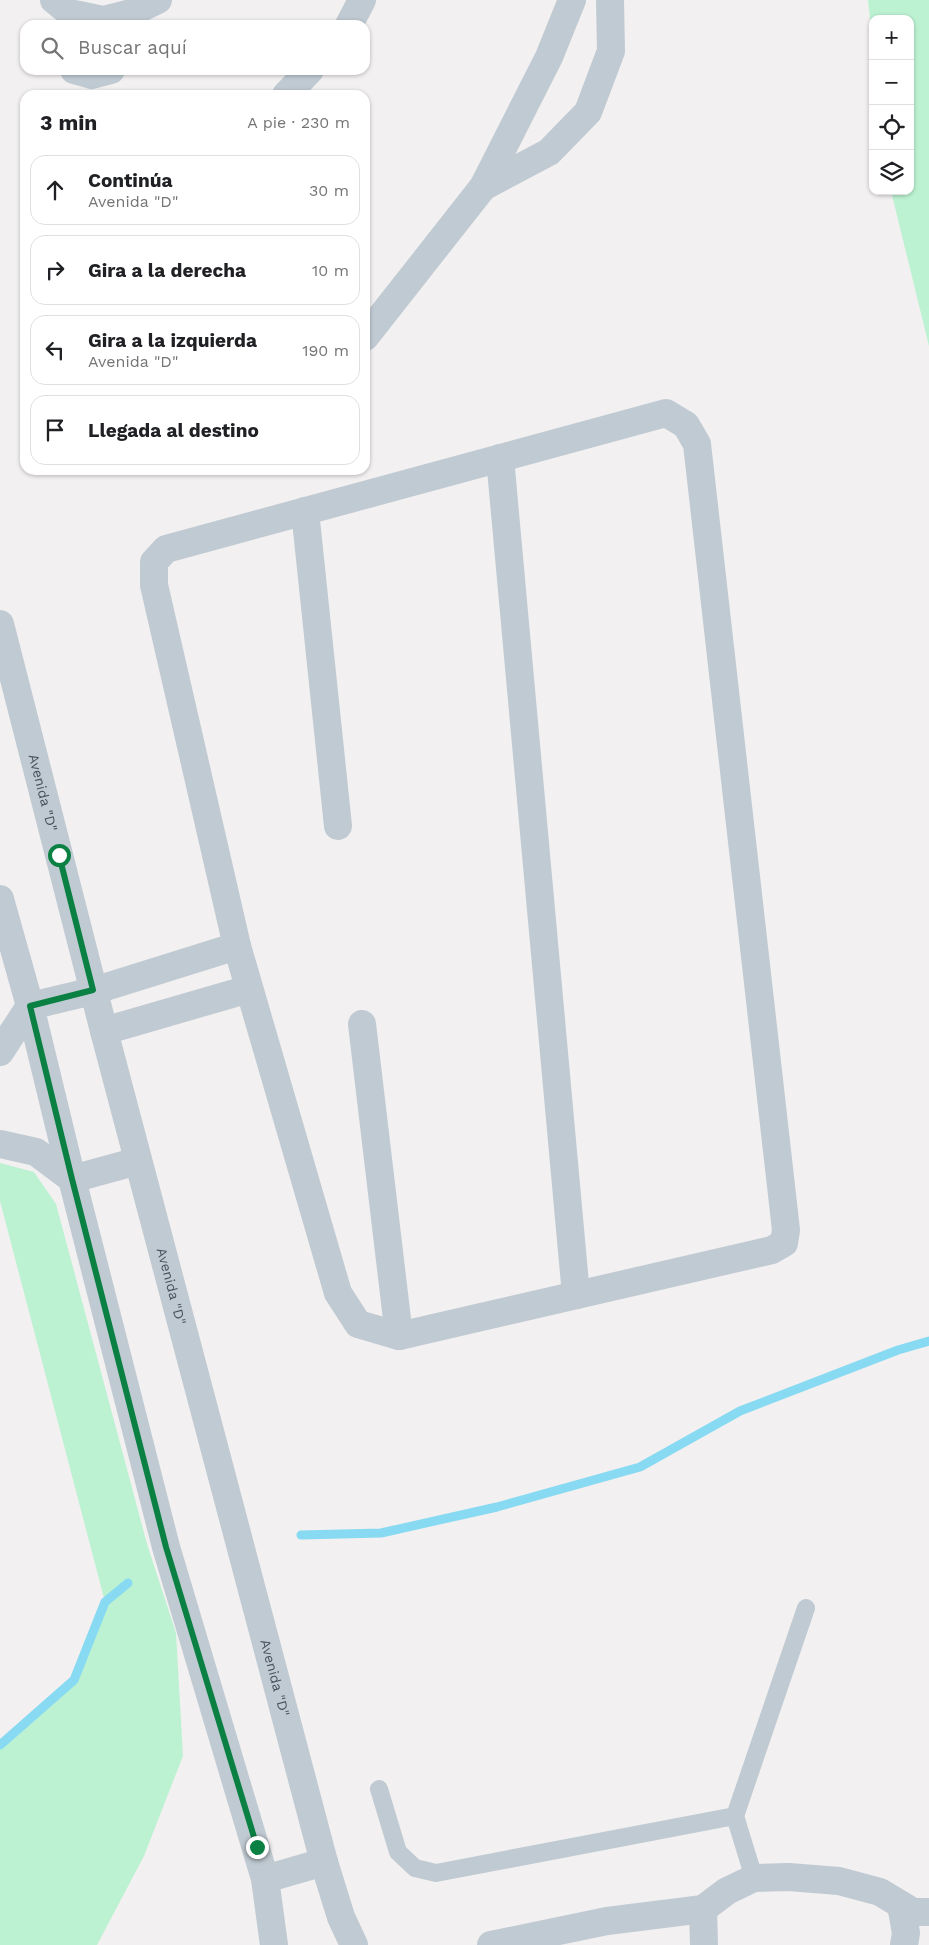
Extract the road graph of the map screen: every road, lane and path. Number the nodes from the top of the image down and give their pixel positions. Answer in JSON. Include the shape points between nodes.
{"nodes":[{"id":1,"x":50,"y":0,"type":"edge"},
{"id":2,"x":54,"y":0,"type":"edge"},
{"id":3,"x":158,"y":0,"type":"edge"},
{"id":4,"x":170,"y":0,"type":"edge"},
{"id":5,"x":362,"y":0,"type":"edge"},
{"id":6,"x":572,"y":0,"type":"edge"},
{"id":7,"x":610,"y":0,"type":"edge"},
{"id":8,"x":54,"y":20,"type":"edge"},
{"id":9,"x":155,"y":20,"type":"edge"},
{"id":10,"x":352,"y":20,"type":"edge"},
{"id":11,"x":305,"y":75,"type":"edge"},
{"id":12,"x":291,"y":90,"type":"edge"},
{"id":13,"x":483,"y":187,"type":"junction"},
{"id":14,"x":370,"y":331,"type":"edge"},
{"id":15,"x":500,"y":458,"type":"junction"},
{"id":16,"x":305,"y":511,"type":"junction"},
{"id":17,"x":0,"y":624,"type":"edge"},
{"id":18,"x":338,"y":826,"type":"dead end"},
{"id":19,"x":0,"y":899,"type":"edge"},
{"id":20,"x":237,"y":946,"type":"junction"},
{"id":21,"x":249,"y":989,"type":"junction"},
{"id":22,"x":93,"y":990,"type":"junction"},
{"id":23,"x":30,"y":1006,"type":"junction"},
{"id":24,"x":362,"y":1024,"type":"dead end"},
{"id":25,"x":104,"y":1030,"type":"junction"},
{"id":26,"x":0,"y":1052,"type":"edge"},
{"id":27,"x":0,"y":1144,"type":"edge"},
{"id":28,"x":138,"y":1161,"type":"junction"},
{"id":29,"x":72,"y":1179,"type":"junction"},
{"id":30,"x":576,"y":1295,"type":"junction"},
{"id":31,"x":399,"y":1336,"type":"junction"},
{"id":32,"x":806,"y":1608,"type":"dead end"},
{"id":33,"x":379,"y":1789,"type":"dead end"},
{"id":34,"x":735,"y":1816,"type":"junction"},
{"id":35,"x":324,"y":1862,"type":"junction"},
{"id":36,"x":754,"y":1878,"type":"junction"},
{"id":37,"x":265,"y":1879,"type":"junction"},
{"id":38,"x":902,"y":1905,"type":"junction"},
{"id":39,"x":703,"y":1909,"type":"junction"},
{"id":40,"x":929,"y":1912,"type":"edge"},
{"id":41,"x":274,"y":1945,"type":"edge"},
{"id":42,"x":354,"y":1945,"type":"edge"},
{"id":43,"x":491,"y":1945,"type":"edge"},
{"id":44,"x":704,"y":1945,"type":"edge"},
{"id":45,"x":904,"y":1945,"type":"edge"}],
"edges":[{"from":1,"to":8,"type":"street"},
{"from":2,"to":3,"type":"street","via":[[70,13],[103,20],[131,13]]},
{"from":4,"to":9,"type":"street"},
{"from":5,"to":10,"type":"street"},
{"from":6,"to":13,"type":"street","via":[[549,57]]},
{"from":7,"to":13,"type":"street","via":[[611,51],[588,112],[549,152]]},
{"from":11,"to":12,"type":"street"},
{"from":13,"to":14,"type":"street"},
{"from":15,"to":16,"type":"street"},
{"from":15,"to":30,"type":"street"},
{"from":15,"to":30,"type":"street","via":[[666,413],[686,425],[698,444],[786,1230],[784,1243],[772,1250]]},
{"from":16,"to":18,"type":"street"},
{"from":16,"to":20,"type":"street","via":[[166,549],[154,562],[154,585]]},
{"from":17,"to":22,"type":"street","name":"Avenida \"D\""},
{"from":19,"to":23,"type":"street"},
{"from":20,"to":21,"type":"street"},
{"from":20,"to":22,"type":"street"},
{"from":21,"to":25,"type":"street"},
{"from":21,"to":31,"type":"street","via":[[338,1293],[358,1324]]},
{"from":22,"to":23,"type":"street"},
{"from":22,"to":25,"type":"street","name":"Avenida \"D\""},
{"from":23,"to":26,"type":"street"},
{"from":23,"to":29,"type":"street"},
{"from":24,"to":31,"type":"street"},
{"from":25,"to":28,"type":"street","name":"Avenida \"D\""},
{"from":27,"to":29,"type":"street","via":[[36,1152]]},
{"from":28,"to":29,"type":"street"},
{"from":28,"to":35,"type":"street","name":"Avenida \"D\""},
{"from":29,"to":37,"type":"street","via":[[166,1547]]},
{"from":30,"to":31,"type":"street"},
{"from":32,"to":34,"type":"lane"},
{"from":33,"to":34,"type":"lane","via":[[398,1852],[415,1868],[436,1873]]},
{"from":34,"to":36,"type":"lane"},
{"from":35,"to":37,"type":"street"},
{"from":35,"to":42,"type":"street","name":"Avenida \"D\"","via":[[341,1917]]},
{"from":36,"to":38,"type":"street","via":[[790,1876],[839,1881],[880,1892]]},
{"from":36,"to":39,"type":"street","via":[[727,1891]]},
{"from":37,"to":41,"type":"street"},
{"from":38,"to":40,"type":"street","via":[[913,1912]]},
{"from":38,"to":45,"type":"street","via":[[906,1933]]},
{"from":39,"to":43,"type":"street","via":[[607,1921]]},
{"from":39,"to":44,"type":"street"}]}
